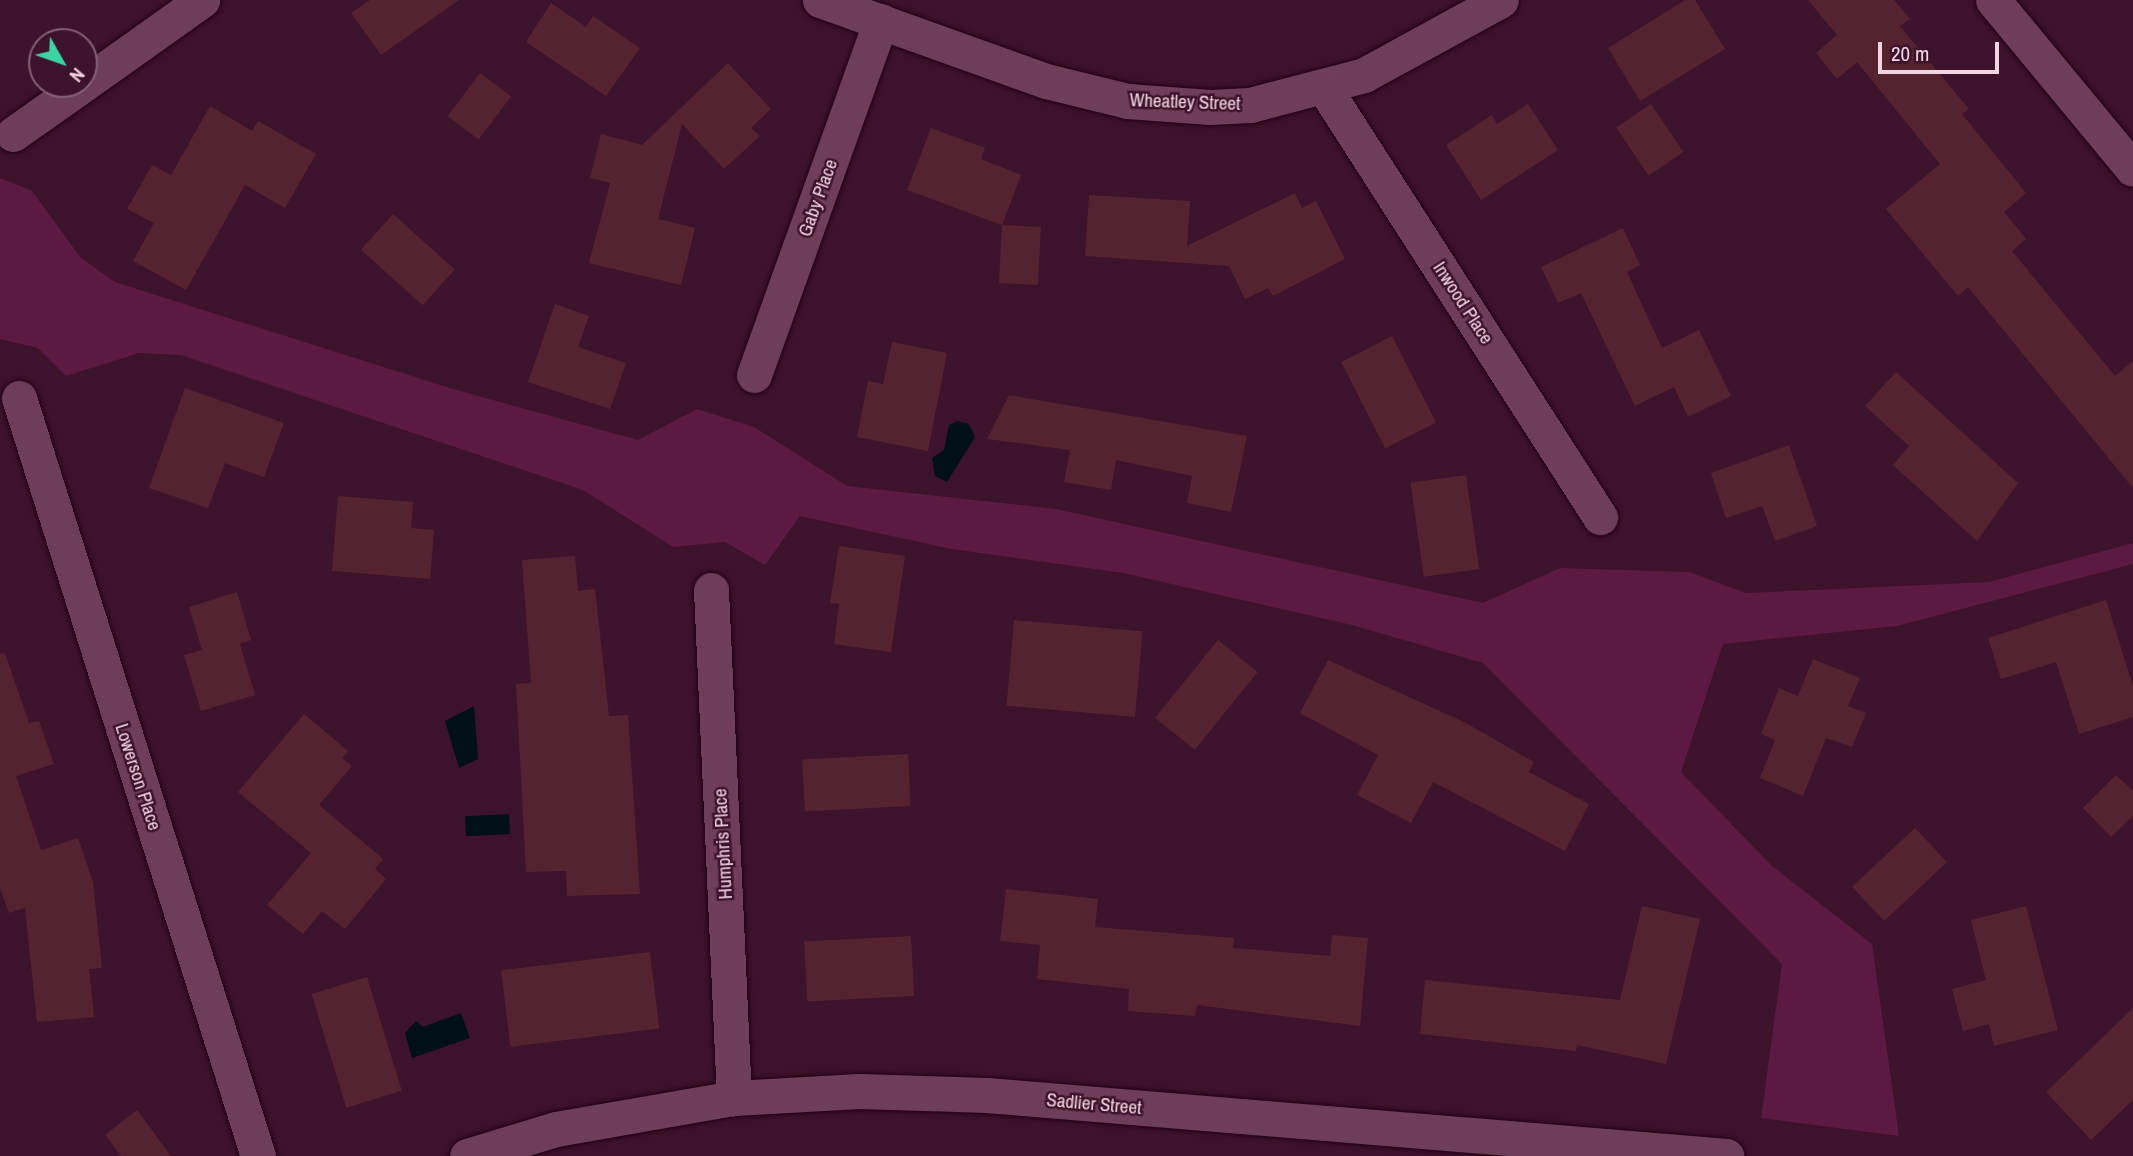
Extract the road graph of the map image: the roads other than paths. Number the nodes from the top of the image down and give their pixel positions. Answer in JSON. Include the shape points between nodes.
{"nodes":[{"id":1,"x":202,"y":0,"type":"edge"},
{"id":2,"x":820,"y":0,"type":"edge"},
{"id":3,"x":1501,"y":0,"type":"edge"},
{"id":4,"x":1993,"y":0,"type":"edge"},
{"id":5,"x":881,"y":22,"type":"junction"},
{"id":6,"x":98,"y":74,"type":"edge"},
{"id":7,"x":1325,"y":89,"type":"junction"},
{"id":8,"x":64,"y":98,"type":"edge"},
{"id":9,"x":13,"y":134,"type":"dead end"},
{"id":10,"x":2133,"y":169,"type":"edge"},
{"id":11,"x":754,"y":375,"type":"dead end"},
{"id":12,"x":19,"y":398,"type":"dead end"},
{"id":13,"x":1600,"y":517,"type":"dead end"},
{"id":14,"x":711,"y":590,"type":"dead end"},
{"id":15,"x":734,"y":1098,"type":"junction"},
{"id":16,"x":258,"y":1156,"type":"edge"},
{"id":17,"x":467,"y":1156,"type":"edge"},
{"id":18,"x":1726,"y":1156,"type":"edge"}],
"edges":[{"from":1,"to":6,"type":"street"},
{"from":2,"to":5,"type":"street","name":"Wheatley Street"},
{"from":3,"to":7,"type":"street","name":"Wheatley Street","via":[[1435,40]]},
{"from":4,"to":10,"type":"street"},
{"from":5,"to":7,"type":"street","name":"Wheatley Street","via":[[1046,80],[1128,101],[1250,105]]},
{"from":5,"to":11,"type":"street","name":"Gaby Place"},
{"from":7,"to":13,"type":"street","name":"Inwood Place"},
{"from":8,"to":9,"type":"street"},
{"from":12,"to":16,"type":"street","name":"Lowerson Place"},
{"from":14,"to":15,"type":"street","name":"Humphris Place"},
{"from":15,"to":17,"type":"street","name":"Sadlier Street","via":[[556,1129]]},
{"from":15,"to":18,"type":"street","name":"Sadlier Street","via":[[859,1091],[987,1095]]}]}
